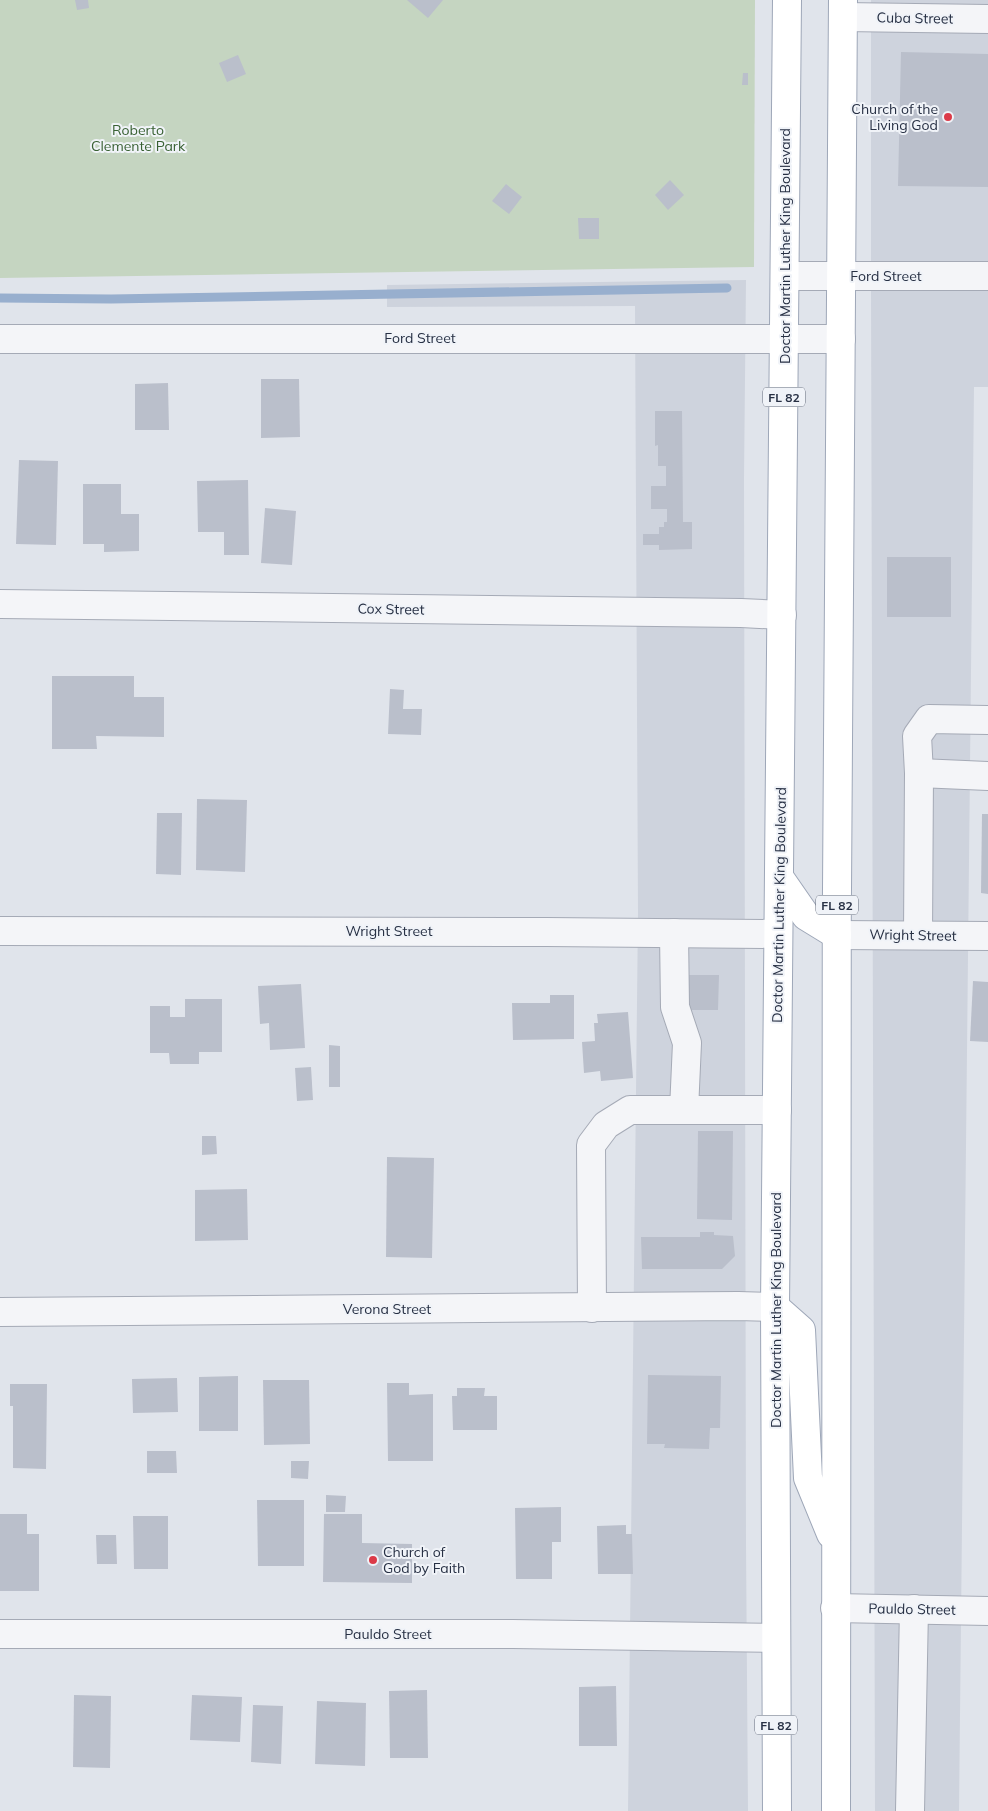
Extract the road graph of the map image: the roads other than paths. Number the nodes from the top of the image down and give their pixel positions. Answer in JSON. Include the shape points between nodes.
{"nodes":[{"id":1,"x":786,"y":0,"type":"edge"},
{"id":2,"x":843,"y":9,"type":"edge"},
{"id":3,"x":988,"y":19,"type":"edge"},
{"id":4,"x":785,"y":276,"type":"junction"},
{"id":5,"x":841,"y":276,"type":"junction"},
{"id":6,"x":988,"y":276,"type":"edge"},
{"id":7,"x":784,"y":338,"type":"junction"},
{"id":8,"x":841,"y":338,"type":"junction"},
{"id":9,"x":0,"y":339,"type":"edge"},
{"id":10,"x":0,"y":604,"type":"edge"},
{"id":11,"x":782,"y":615,"type":"junction"},
{"id":12,"x":988,"y":720,"type":"edge"},
{"id":13,"x":919,"y":773,"type":"junction"},
{"id":14,"x":988,"y":776,"type":"edge"},
{"id":15,"x":779,"y":877,"type":"junction"},
{"id":16,"x":0,"y":931,"type":"edge"},
{"id":17,"x":674,"y":933,"type":"junction"},
{"id":18,"x":778,"y":934,"type":"junction"},
{"id":19,"x":837,"y":935,"type":"junction"},
{"id":20,"x":918,"y":935,"type":"junction"},
{"id":21,"x":988,"y":936,"type":"edge"},
{"id":22,"x":684,"y":1110,"type":"junction"},
{"id":23,"x":776,"y":1110,"type":"junction"},
{"id":24,"x":775,"y":1307,"type":"junction"},
{"id":25,"x":592,"y":1308,"type":"junction"},
{"id":26,"x":0,"y":1312,"type":"edge"},
{"id":27,"x":836,"y":1547,"type":"junction"},
{"id":28,"x":835,"y":1608,"type":"junction"},
{"id":29,"x":914,"y":1609,"type":"junction"},
{"id":30,"x":988,"y":1610,"type":"edge"},
{"id":31,"x":0,"y":1634,"type":"edge"},
{"id":32,"x":776,"y":1638,"type":"junction"},
{"id":33,"x":777,"y":1811,"type":"edge"},
{"id":34,"x":836,"y":1811,"type":"edge"},
{"id":35,"x":910,"y":1811,"type":"edge"}],
"edges":[{"from":1,"to":4,"type":"main road","name":"Doctor Martin Luther King Boulevard","number":"FL 82"},
{"from":2,"to":3,"type":"street","name":"Cuba Street"},
{"from":2,"to":5,"type":"main road","number":"FL 82"},
{"from":4,"to":5,"type":"street","name":"Ford Street"},
{"from":4,"to":7,"type":"main road","name":"Doctor Martin Luther King Boulevard","number":"FL 82"},
{"from":5,"to":6,"type":"street","name":"Ford Street"},
{"from":5,"to":8,"type":"main road","number":"FL 82"},
{"from":7,"to":8,"type":"street","name":"Ford Street"},
{"from":7,"to":9,"type":"street","name":"Ford Street"},
{"from":7,"to":11,"type":"main road","name":"Doctor Martin Luther King Boulevard","number":"FL 82"},
{"from":8,"to":19,"type":"main road","number":"FL 82"},
{"from":10,"to":11,"type":"street","name":"Cox Street"},
{"from":11,"to":15,"type":"main road","name":"Doctor Martin Luther King Boulevard","number":"FL 82"},
{"from":12,"to":13,"type":"street","via":[[929,719],[917,736]]},
{"from":13,"to":14,"type":"street"},
{"from":13,"to":20,"type":"street"},
{"from":15,"to":18,"type":"main road","name":"Doctor Martin Luther King Boulevard","number":"FL 82"},
{"from":15,"to":19,"type":"main road","via":[[806,916]]},
{"from":16,"to":17,"type":"street","name":"Wright Street"},
{"from":17,"to":18,"type":"street","name":"Wright Street"},
{"from":17,"to":22,"type":"street","via":[[674,1007],[686,1043]]},
{"from":18,"to":23,"type":"main road","name":"Doctor Martin Luther King Boulevard","number":"FL 82"},
{"from":19,"to":20,"type":"street","name":"Wright Street"},
{"from":19,"to":27,"type":"main road","number":"FL 82"},
{"from":20,"to":21,"type":"street","name":"Wright Street"},
{"from":22,"to":23,"type":"street"},
{"from":22,"to":25,"type":"street","via":[[630,1110],[606,1125],[591,1145]]},
{"from":23,"to":24,"type":"main road","name":"Doctor Martin Luther King Boulevard","number":"FL 82"},
{"from":24,"to":25,"type":"street","name":"Verona Street"},
{"from":24,"to":27,"type":"main road","via":[[801,1330],[808,1478]]},
{"from":24,"to":32,"type":"main road","name":"Doctor Martin Luther King Boulevard","number":"FL 82"},
{"from":25,"to":26,"type":"street","name":"Verona Street"},
{"from":27,"to":28,"type":"main road","number":"FL 82"},
{"from":28,"to":29,"type":"street","name":"Pauldo Street"},
{"from":28,"to":34,"type":"main road","number":"FL 82"},
{"from":29,"to":30,"type":"street","name":"Pauldo Street"},
{"from":29,"to":35,"type":"street"},
{"from":31,"to":32,"type":"street","name":"Pauldo Street","via":[[513,1634]]},
{"from":32,"to":33,"type":"main road","name":"Doctor Martin Luther King Boulevard","number":"FL 82"}]}
